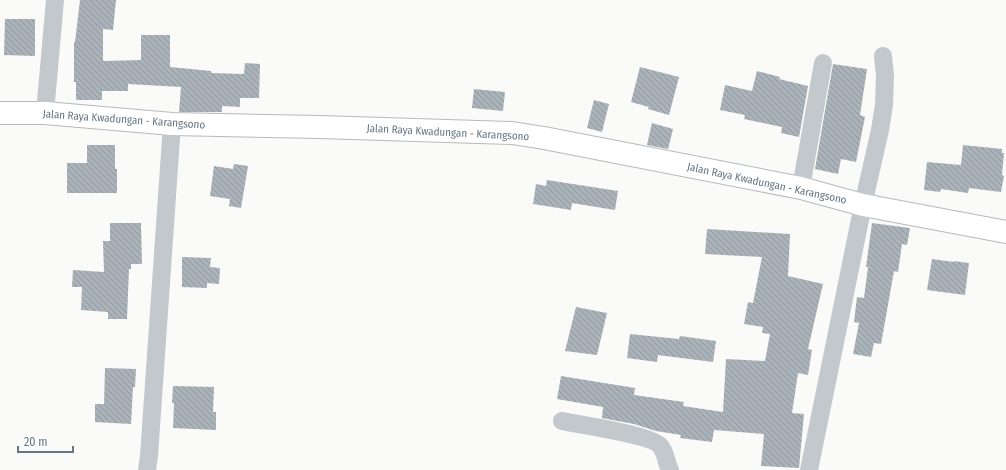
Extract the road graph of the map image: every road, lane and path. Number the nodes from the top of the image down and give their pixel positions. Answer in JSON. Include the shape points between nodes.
{"nodes":[{"id":1,"x":55,"y":0,"type":"edge"},
{"id":2,"x":883,"y":56,"type":"dead end"},
{"id":3,"x":824,"y":63,"type":"dead end"},
{"id":4,"x":0,"y":113,"type":"edge"},
{"id":5,"x":45,"y":113,"type":"junction"},
{"id":6,"x":172,"y":124,"type":"junction"},
{"id":7,"x":801,"y":188,"type":"junction"},
{"id":8,"x":863,"y":204,"type":"junction"},
{"id":9,"x":1006,"y":232,"type":"edge"},
{"id":10,"x":562,"y":421,"type":"dead end"},
{"id":11,"x":147,"y":470,"type":"edge"},
{"id":12,"x":670,"y":470,"type":"edge"},
{"id":13,"x":809,"y":470,"type":"edge"}],
"edges":[{"from":1,"to":5,"type":"street"},
{"from":2,"to":8,"type":"street","via":[[884,105]]},
{"from":3,"to":7,"type":"street"},
{"from":4,"to":5,"type":"main road","name":"Jalan Raya Kwadungan - Karangsono"},
{"from":5,"to":6,"type":"main road","name":"Jalan Raya Kwadungan - Karangsono"},
{"from":6,"to":7,"type":"main road","name":"Jalan Raya Kwadungan - Karangsono","via":[[512,133]]},
{"from":6,"to":11,"type":"street"},
{"from":7,"to":8,"type":"main road","name":"Jalan Raya Kwadungan - Karangsono"},
{"from":8,"to":9,"type":"main road","name":"Jalan Raya Kwadungan - Karangsono"},
{"from":8,"to":13,"type":"street"},
{"from":10,"to":12,"type":"street","via":[[640,436],[656,442],[661,446]]}]}
